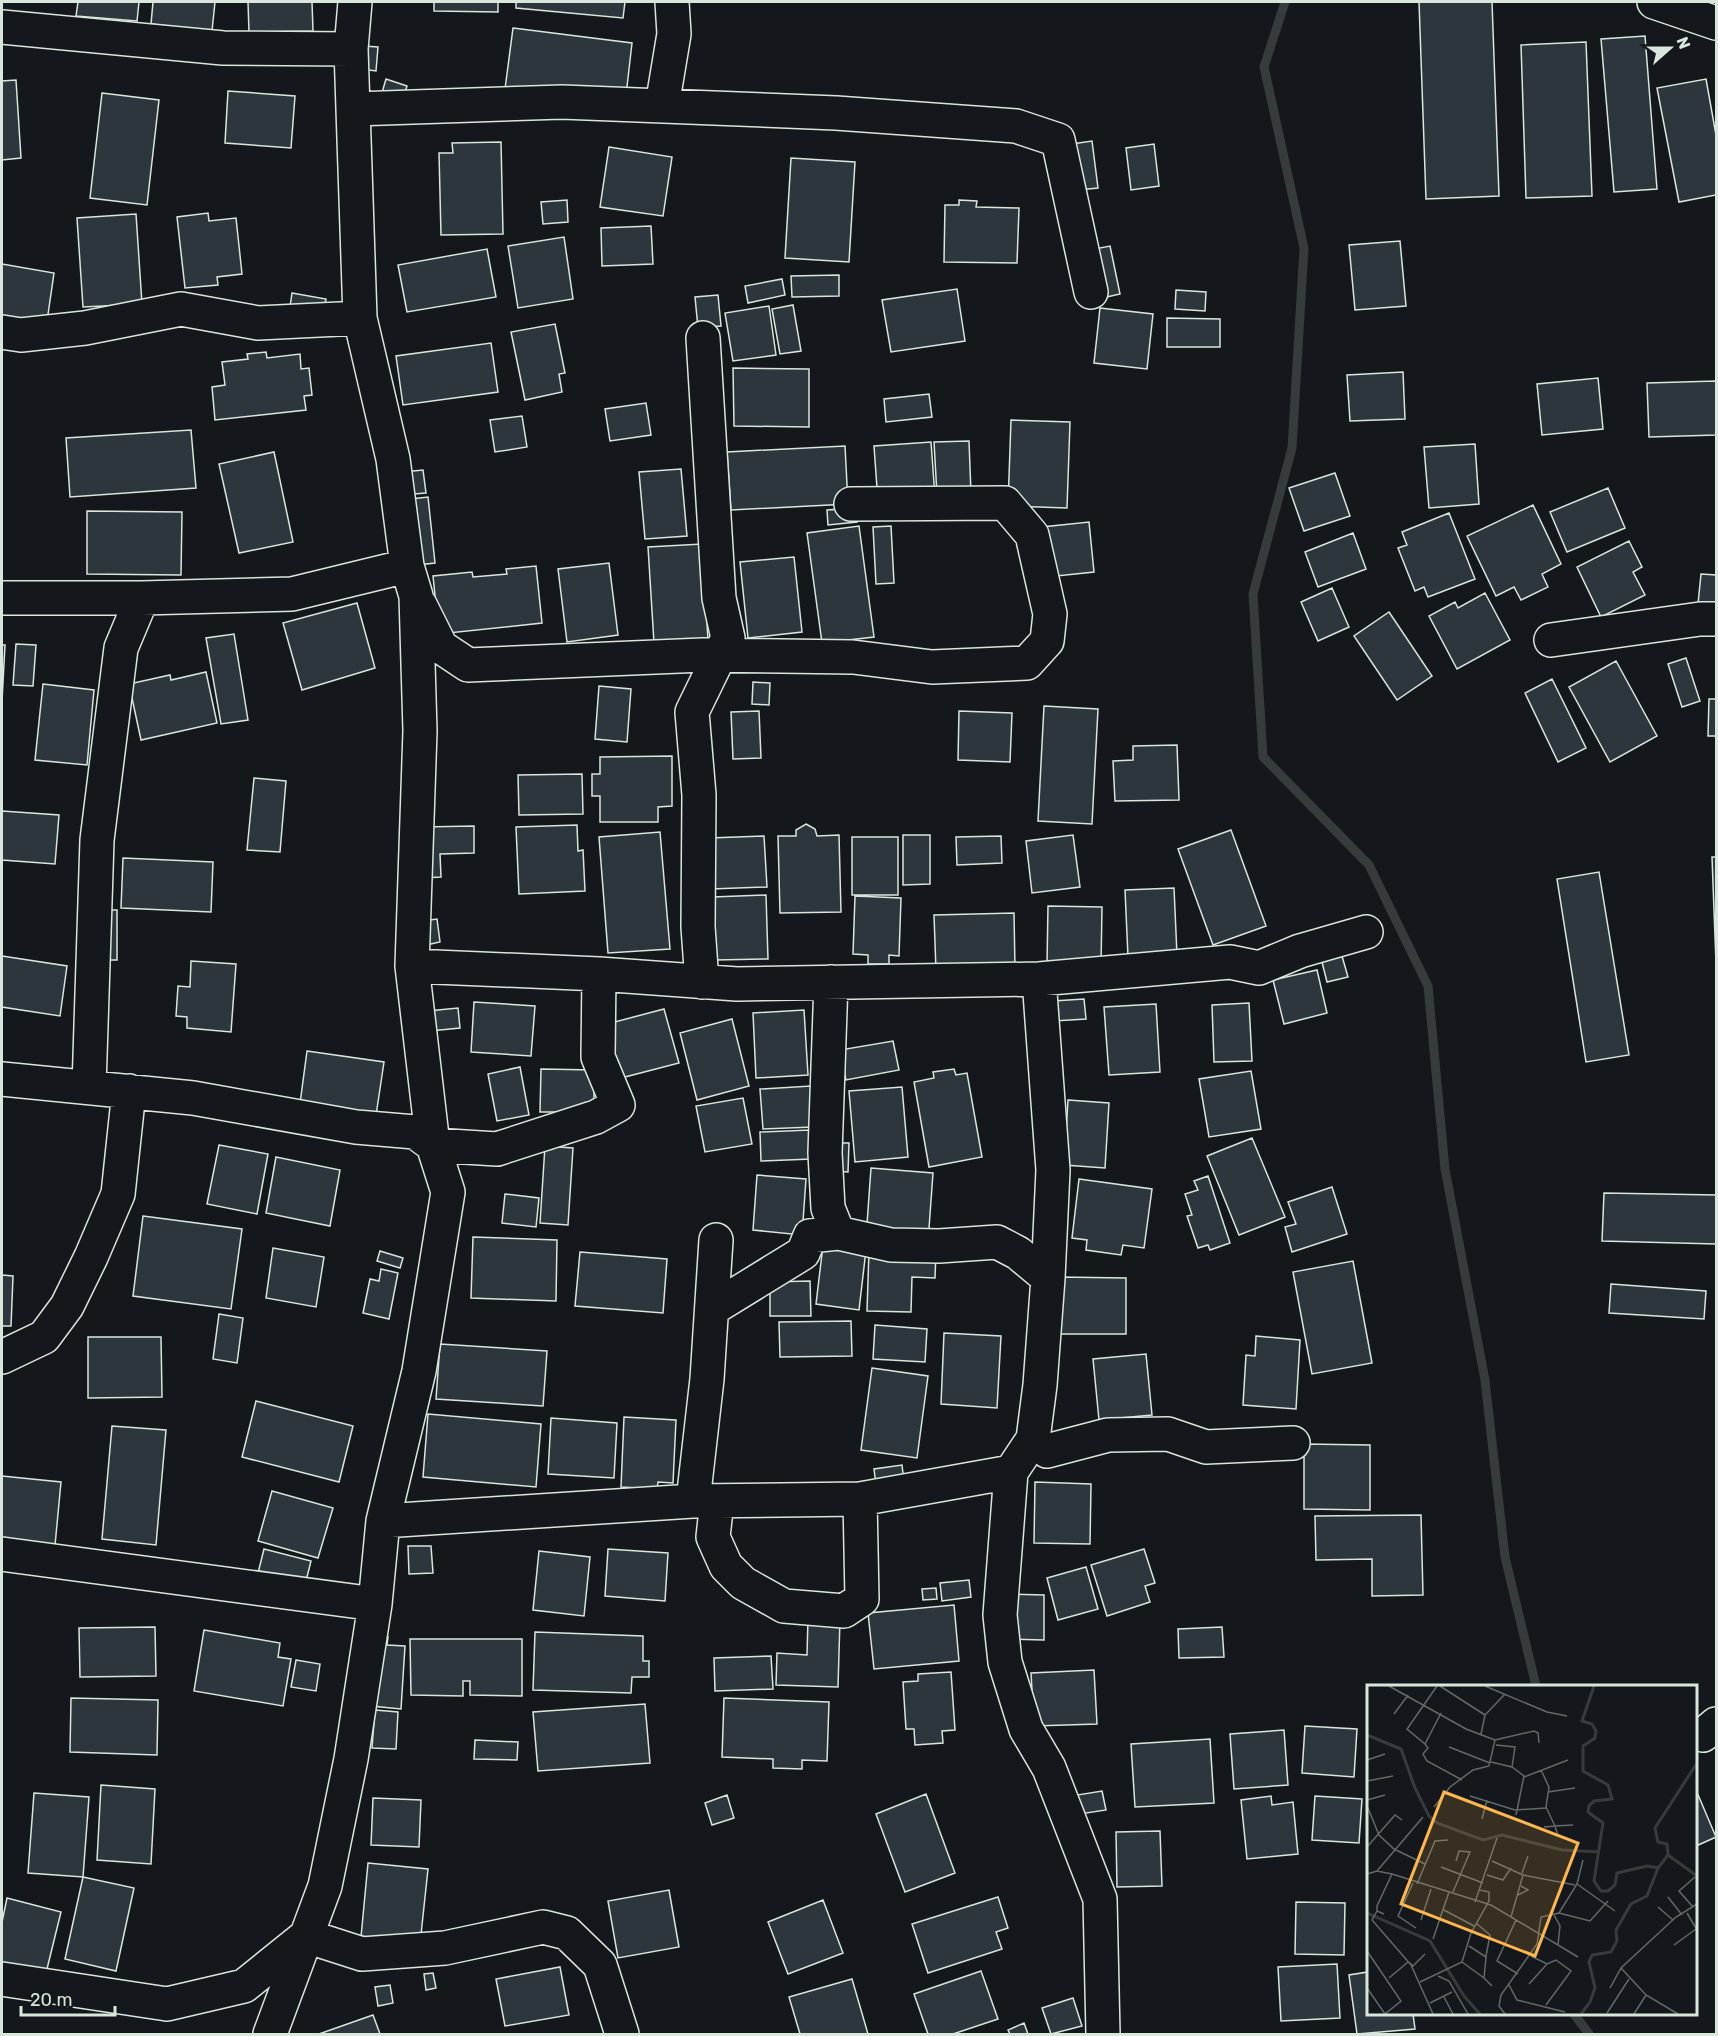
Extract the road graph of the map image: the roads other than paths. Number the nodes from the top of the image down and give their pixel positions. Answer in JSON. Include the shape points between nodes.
{"nodes":[{"id":1,"x":355,"y":2,"type":"edge"},
{"id":2,"x":672,"y":2,"type":"edge"},
{"id":3,"x":1654,"y":2,"type":"edge"},
{"id":4,"x":1716,"y":23,"type":"edge"},
{"id":5,"x":2,"y":27,"type":"edge"},
{"id":6,"x":351,"y":49,"type":"junction"},
{"id":7,"x":662,"y":106,"type":"junction"},
{"id":8,"x":354,"y":109,"type":"junction"},
{"id":9,"x":1091,"y":292,"type":"dead end"},
{"id":10,"x":360,"y":318,"type":"junction"},
{"id":11,"x":2,"y":332,"type":"edge"},
{"id":12,"x":703,"y":338,"type":"dead end"},
{"id":13,"x":851,"y":504,"type":"dead end"},
{"id":14,"x":411,"y":581,"type":"junction"},
{"id":15,"x":2,"y":598,"type":"edge"},
{"id":16,"x":142,"y":598,"type":"junction"},
{"id":17,"x":1716,"y":619,"type":"edge"},
{"id":18,"x":1551,"y":640,"type":"dead end"},
{"id":19,"x":722,"y":655,"type":"junction"},
{"id":20,"x":1366,"y":932,"type":"dead end"},
{"id":21,"x":412,"y":966,"type":"junction"},
{"id":22,"x":598,"y":974,"type":"junction"},
{"id":23,"x":1039,"y":979,"type":"junction"},
{"id":24,"x":702,"y":982,"type":"junction"},
{"id":25,"x":831,"y":982,"type":"junction"},
{"id":26,"x":2,"y":1079,"type":"edge"},
{"id":27,"x":89,"y":1087,"type":"junction"},
{"id":28,"x":129,"y":1091,"type":"junction"},
{"id":29,"x":433,"y":1145,"type":"junction"},
{"id":30,"x":838,"y":1233,"type":"junction"},
{"id":31,"x":716,"y":1240,"type":"dead end"},
{"id":32,"x":1048,"y":1278,"type":"junction"},
{"id":33,"x":712,"y":1308,"type":"junction"},
{"id":34,"x":2,"y":1357,"type":"edge"},
{"id":35,"x":1033,"y":1439,"type":"junction"},
{"id":36,"x":1293,"y":1443,"type":"dead end"},
{"id":37,"x":1011,"y":1472,"type":"junction"},
{"id":38,"x":860,"y":1498,"type":"junction"},
{"id":39,"x":705,"y":1501,"type":"junction"},
{"id":40,"x":383,"y":1521,"type":"junction"},
{"id":41,"x":2,"y":1554,"type":"edge"},
{"id":42,"x":375,"y":1604,"type":"junction"},
{"id":43,"x":306,"y":1936,"type":"junction"},
{"id":44,"x":2,"y":1979,"type":"edge"},
{"id":45,"x":270,"y":2034,"type":"edge"},
{"id":46,"x":622,"y":2034,"type":"edge"},
{"id":47,"x":1103,"y":2034,"type":"edge"}],
"edges":[{"from":1,"to":6,"type":"street"},
{"from":2,"to":7,"type":"street","via":[[674,34]]},
{"from":3,"to":4,"type":"street"},
{"from":5,"to":6,"type":"street","via":[[223,48]]},
{"from":6,"to":8,"type":"street"},
{"from":7,"to":8,"type":"street","via":[[562,102]]},
{"from":7,"to":9,"type":"street","via":[[1016,126],[1058,140]]},
{"from":8,"to":10,"type":"street"},
{"from":10,"to":11,"type":"street","via":[[258,323],[181,309],[85,328],[21,335]]},
{"from":10,"to":14,"type":"street","via":[[393,459]]},
{"from":12,"to":19,"type":"street","via":[[720,598],[728,638]]},
{"from":13,"to":19,"type":"street","via":[[1005,503],[1032,535],[1050,614],[1047,641],[1027,663],[932,667],[853,657]]},
{"from":14,"to":16,"type":"street","via":[[292,594]]},
{"from":14,"to":19,"type":"street","via":[[441,647],[468,665]]},
{"from":14,"to":21,"type":"street","via":[[420,731]]},
{"from":15,"to":16,"type":"street"},
{"from":16,"to":27,"type":"street","via":[[121,648],[97,840]]},
{"from":17,"to":18,"type":"street"},
{"from":19,"to":24,"type":"street","via":[[692,712],[699,795],[698,927]]},
{"from":20,"to":23,"type":"street","via":[[1300,951],[1259,968],[1230,962]]},
{"from":21,"to":22,"type":"street"},
{"from":21,"to":29,"type":"street"},
{"from":22,"to":24,"type":"street"},
{"from":22,"to":29,"type":"street","via":[[598,1057],[618,1105],[596,1117],[497,1149]]},
{"from":23,"to":25,"type":"street"},
{"from":23,"to":32,"type":"street","via":[[1053,1170]]},
{"from":24,"to":25,"type":"street"},
{"from":25,"to":30,"type":"street","via":[[825,1153],[828,1209]]},
{"from":26,"to":27,"type":"street"},
{"from":27,"to":28,"type":"street"},
{"from":28,"to":29,"type":"street","via":[[193,1098],[356,1127],[415,1132]]},
{"from":28,"to":34,"type":"street","via":[[118,1194],[91,1257],[67,1306],[44,1337]]},
{"from":29,"to":40,"type":"street","via":[[448,1192],[419,1371]]},
{"from":30,"to":32,"type":"street","via":[[891,1245],[997,1242],[1018,1253]]},
{"from":30,"to":33,"type":"street","via":[[810,1236],[803,1253]]},
{"from":31,"to":33,"type":"street"},
{"from":32,"to":35,"type":"street"},
{"from":33,"to":39,"type":"street"},
{"from":35,"to":36,"type":"street","via":[[1047,1450],[1108,1435],[1168,1434],[1206,1447]]},
{"from":35,"to":37,"type":"street"},
{"from":37,"to":38,"type":"street"},
{"from":37,"to":47,"type":"street","via":[[1000,1615],[1005,1662],[1026,1729],[1049,1768],[1101,1899]]},
{"from":38,"to":39,"type":"street"},
{"from":38,"to":39,"type":"street","via":[[862,1599],[844,1611],[784,1606],[743,1583],[726,1566],[713,1537]]},
{"from":39,"to":40,"type":"street"},
{"from":40,"to":42,"type":"street"},
{"from":41,"to":42,"type":"street"},
{"from":42,"to":43,"type":"street","via":[[351,1760],[325,1886]]},
{"from":43,"to":44,"type":"street","via":[[244,1986],[167,2004]]},
{"from":43,"to":45,"type":"street"},
{"from":43,"to":46,"type":"street","via":[[362,1954],[445,1948],[543,1927],[567,1933],[600,1965]]}]}
